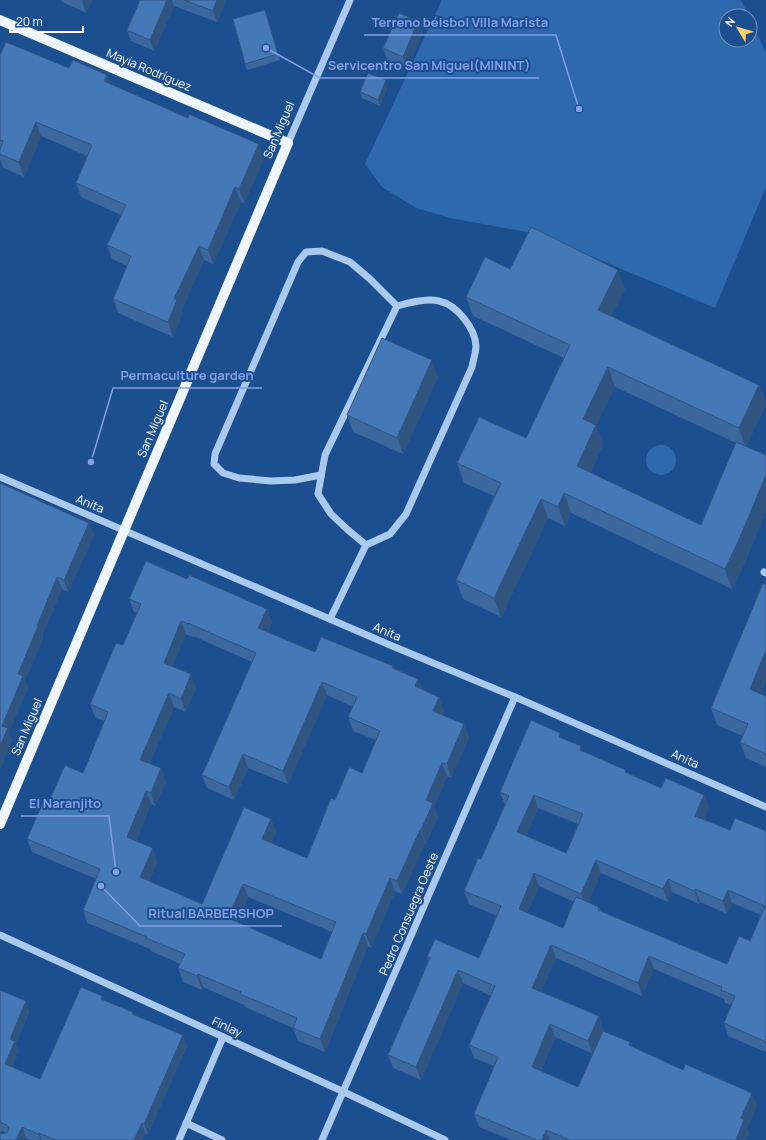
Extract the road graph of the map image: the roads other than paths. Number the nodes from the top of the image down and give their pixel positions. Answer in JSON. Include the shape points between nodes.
{"nodes":[{"id":1,"x":350,"y":0,"type":"edge"},
{"id":2,"x":0,"y":20,"type":"edge"},
{"id":3,"x":288,"y":143,"type":"junction"},
{"id":4,"x":397,"y":306,"type":"junction"},
{"id":5,"x":321,"y":475,"type":"junction"},
{"id":6,"x":0,"y":477,"type":"edge"},
{"id":7,"x":124,"y":530,"type":"junction"},
{"id":8,"x":366,"y":545,"type":"junction"},
{"id":9,"x":330,"y":619,"type":"junction"},
{"id":10,"x":515,"y":697,"type":"junction"},
{"id":11,"x":766,"y":807,"type":"edge"},
{"id":12,"x":0,"y":824,"type":"edge"},
{"id":13,"x":0,"y":935,"type":"edge"},
{"id":14,"x":222,"y":1037,"type":"junction"},
{"id":15,"x":344,"y":1092,"type":"junction"},
{"id":16,"x":186,"y":1123,"type":"junction"},
{"id":17,"x":179,"y":1140,"type":"edge"},
{"id":18,"x":222,"y":1140,"type":"edge"},
{"id":19,"x":322,"y":1140,"type":"edge"},
{"id":20,"x":445,"y":1140,"type":"edge"}],
"edges":[{"from":1,"to":3,"type":"street","name":"San Miguel"},
{"from":2,"to":3,"type":"main road","name":"Mayía Rodríguez"},
{"from":3,"to":7,"type":"main road","name":"San Miguel"},
{"from":4,"to":5,"type":"street","via":[[325,456]]},
{"from":4,"to":5,"type":"street","via":[[350,262],[322,251],[306,252],[298,262],[215,454],[214,464],[223,473],[238,478],[271,481]]},
{"from":4,"to":8,"type":"street","via":[[412,302],[439,301],[457,310],[469,324],[476,346],[472,367],[406,514],[390,534]]},
{"from":5,"to":8,"type":"street","via":[[318,494],[331,514]]},
{"from":6,"to":7,"type":"street","name":"Anita"},
{"from":7,"to":9,"type":"street","name":"Anita"},
{"from":7,"to":12,"type":"main road","name":"San Miguel"},
{"from":8,"to":9,"type":"street"},
{"from":9,"to":10,"type":"street","name":"Anita"},
{"from":10,"to":11,"type":"street","name":"Anita"},
{"from":10,"to":15,"type":"street","name":"Pedro Consuegra Oeste"},
{"from":13,"to":14,"type":"street","name":"Finlay"},
{"from":14,"to":15,"type":"street","name":"Finlay"},
{"from":14,"to":16,"type":"street"},
{"from":15,"to":19,"type":"street","name":"Pedro Consuegra Oeste"},
{"from":15,"to":20,"type":"street","name":"Finlay"},
{"from":16,"to":17,"type":"street"},
{"from":16,"to":18,"type":"street"}]}
